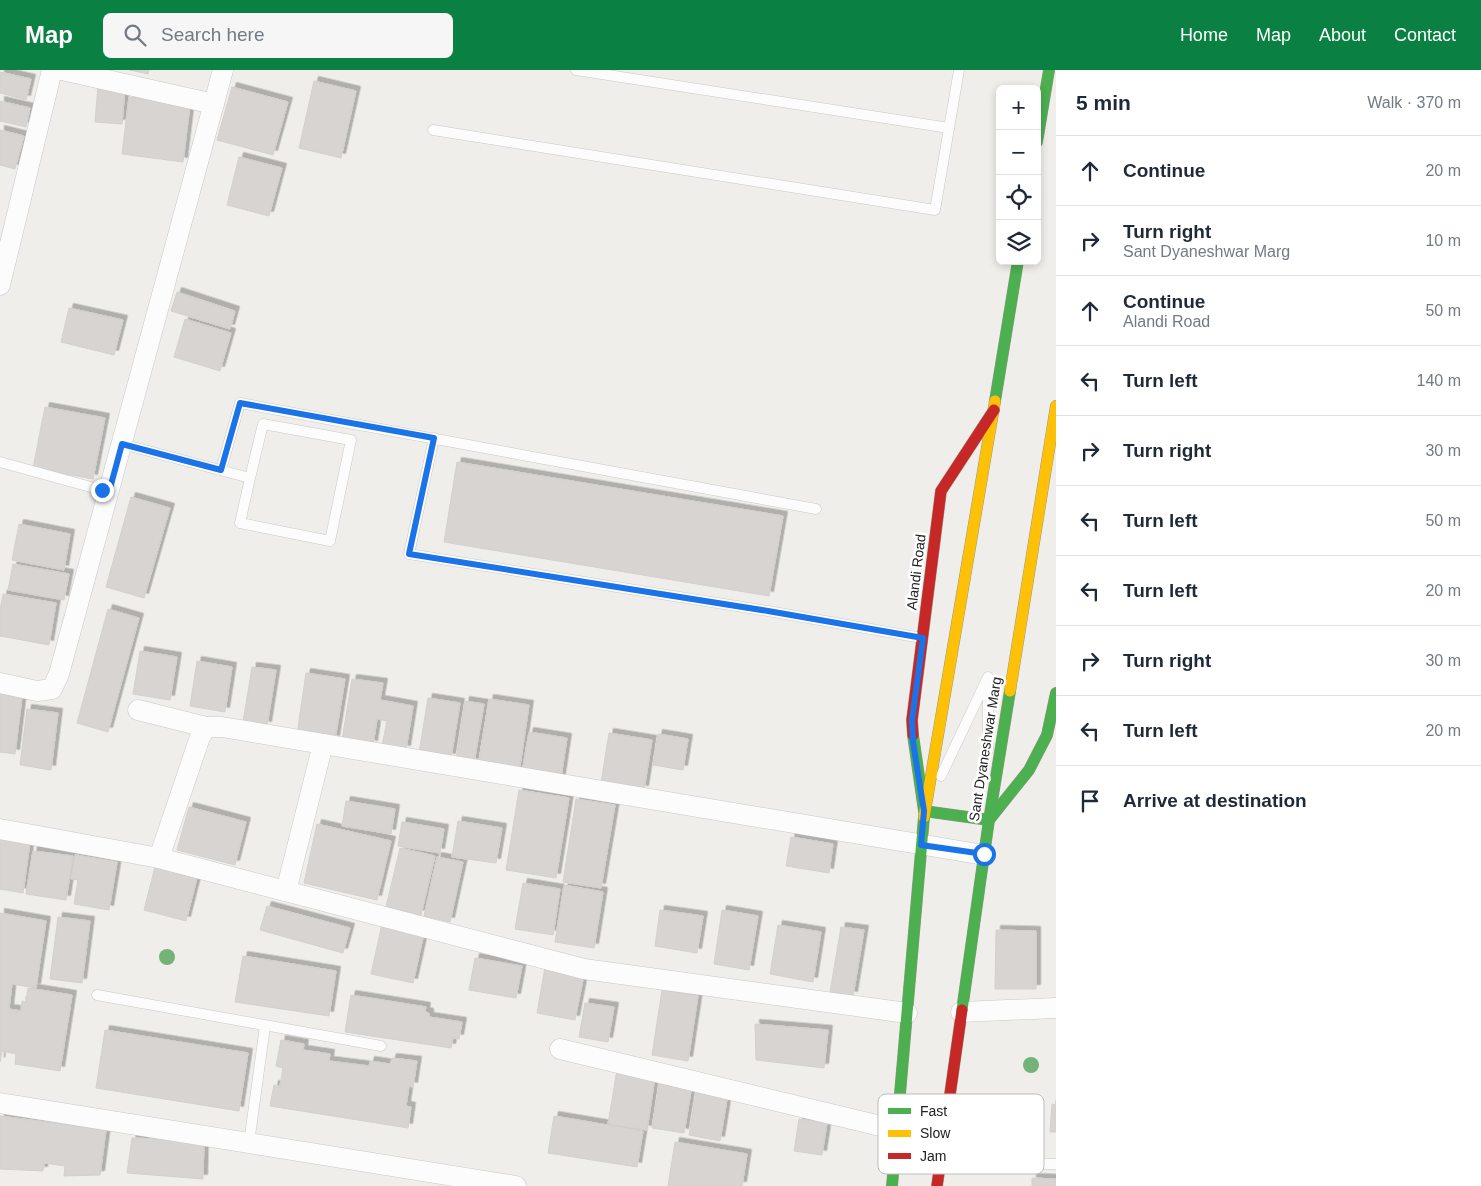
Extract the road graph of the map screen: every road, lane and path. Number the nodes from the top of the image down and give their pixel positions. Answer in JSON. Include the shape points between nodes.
{"nodes":[{"id":1,"x":52,"y":70,"type":"edge"},
{"id":2,"x":62,"y":70,"type":"edge"},
{"id":3,"x":223,"y":70,"type":"edge"},
{"id":4,"x":576,"y":70,"type":"edge"},
{"id":5,"x":959,"y":70,"type":"edge"},
{"id":6,"x":1049,"y":70,"type":"edge"},
{"id":7,"x":214,"y":104,"type":"junction"},
{"id":8,"x":949,"y":128,"type":"junction"},
{"id":9,"x":433,"y":130,"type":"dead end"},
{"id":10,"x":1039,"y":130,"type":"edge"},
{"id":11,"x":1017,"y":265,"type":"edge"},
{"id":12,"x":0,"y":284,"type":"edge"},
{"id":13,"x":1056,"y":406,"type":"edge"},
{"id":14,"x":994,"y":410,"type":"junction"},
{"id":15,"x":434,"y":438,"type":"junction"},
{"id":16,"x":122,"y":444,"type":"junction"},
{"id":17,"x":0,"y":462,"type":"edge"},
{"id":18,"x":221,"y":470,"type":"junction"},
{"id":19,"x":250,"y":478,"type":"junction"},
{"id":20,"x":109,"y":492,"type":"junction"},
{"id":21,"x":816,"y":509,"type":"dead end"},
{"id":22,"x":923,"y":638,"type":"junction"},
{"id":23,"x":0,"y":683,"type":"edge"},
{"id":24,"x":1056,"y":694,"type":"edge"},
{"id":25,"x":138,"y":710,"type":"dead end"},
{"id":26,"x":206,"y":728,"type":"junction"},
{"id":27,"x":323,"y":744,"type":"junction"},
{"id":28,"x":924,"y":811,"type":"junction"},
{"id":29,"x":989,"y":820,"type":"junction"},
{"id":30,"x":0,"y":829,"type":"edge"},
{"id":31,"x":921,"y":845,"type":"junction"},
{"id":32,"x":984,"y":854,"type":"junction"},
{"id":33,"x":159,"y":858,"type":"junction"},
{"id":34,"x":286,"y":891,"type":"junction"},
{"id":35,"x":98,"y":995,"type":"dead end"},
{"id":36,"x":1056,"y":1008,"type":"edge"},
{"id":37,"x":961,"y":1012,"type":"junction"},
{"id":38,"x":908,"y":1013,"type":"junction"},
{"id":39,"x":265,"y":1026,"type":"junction"},
{"id":40,"x":381,"y":1046,"type":"dead end"},
{"id":41,"x":560,"y":1049,"type":"dead end"},
{"id":42,"x":900,"y":1094,"type":"edge"},
{"id":43,"x":950,"y":1094,"type":"edge"},
{"id":44,"x":0,"y":1103,"type":"edge"},
{"id":45,"x":878,"y":1125,"type":"edge"},
{"id":46,"x":248,"y":1143,"type":"junction"},
{"id":47,"x":516,"y":1186,"type":"edge"}],
"edges":[{"from":1,"to":12,"type":"street"},
{"from":2,"to":7,"type":"street"},
{"from":3,"to":7,"type":"street"},
{"from":4,"to":8,"type":"lane"},
{"from":5,"to":8,"type":"lane"},
{"from":6,"to":10,"type":"main road"},
{"from":7,"to":16,"type":"street"},
{"from":8,"to":9,"type":"lane","via":[[935,210]]},
{"from":11,"to":14,"type":"main road"},
{"from":13,"to":29,"type":"main road","name":"Sant Dyaneshwar Marg"},
{"from":14,"to":22,"type":"main road","name":"Alandi Road","via":[[941,491]]},
{"from":14,"to":28,"type":"main road"},
{"from":15,"to":18,"type":"lane","via":[[240,403]]},
{"from":15,"to":21,"type":"lane"},
{"from":15,"to":22,"type":"lane","via":[[409,554]]},
{"from":16,"to":18,"type":"lane"},
{"from":16,"to":20,"type":"street"},
{"from":17,"to":20,"type":"lane"},
{"from":18,"to":19,"type":"lane"},
{"from":19,"to":19,"type":"lane","via":[[240,523],[330,541],[351,440],[263,424]]},
{"from":20,"to":23,"type":"street","via":[[59,674],[52,689],[37,691]]},
{"from":22,"to":28,"type":"main road","name":"Alandi Road","via":[[912,720]]},
{"from":24,"to":29,"type":"main road","via":[[1047,735],[1029,770]]},
{"from":25,"to":26,"type":"street"},
{"from":26,"to":27,"type":"street","via":[[222,727]]},
{"from":26,"to":33,"type":"street","via":[[200,736]]},
{"from":27,"to":31,"type":"street"},
{"from":27,"to":34,"type":"street"},
{"from":28,"to":29,"type":"main road"},
{"from":28,"to":29,"type":"lane","via":[[988,677]]},
{"from":28,"to":31,"type":"main road"},
{"from":29,"to":32,"type":"main road","name":"Sant Dyaneshwar Marg"},
{"from":30,"to":33,"type":"street"},
{"from":31,"to":32,"type":"street"},
{"from":31,"to":38,"type":"main road"},
{"from":32,"to":37,"type":"main road","name":"Sant Dyaneshwar Marg"},
{"from":33,"to":34,"type":"street"},
{"from":34,"to":38,"type":"street","via":[[584,969]]},
{"from":35,"to":39,"type":"lane"},
{"from":36,"to":37,"type":"street"},
{"from":37,"to":43,"type":"main road","name":"Sant Dyaneshwar Marg"},
{"from":38,"to":42,"type":"main road"},
{"from":39,"to":40,"type":"lane"},
{"from":39,"to":46,"type":"lane"},
{"from":41,"to":45,"type":"street"},
{"from":44,"to":46,"type":"street"},
{"from":46,"to":47,"type":"street"}]}
